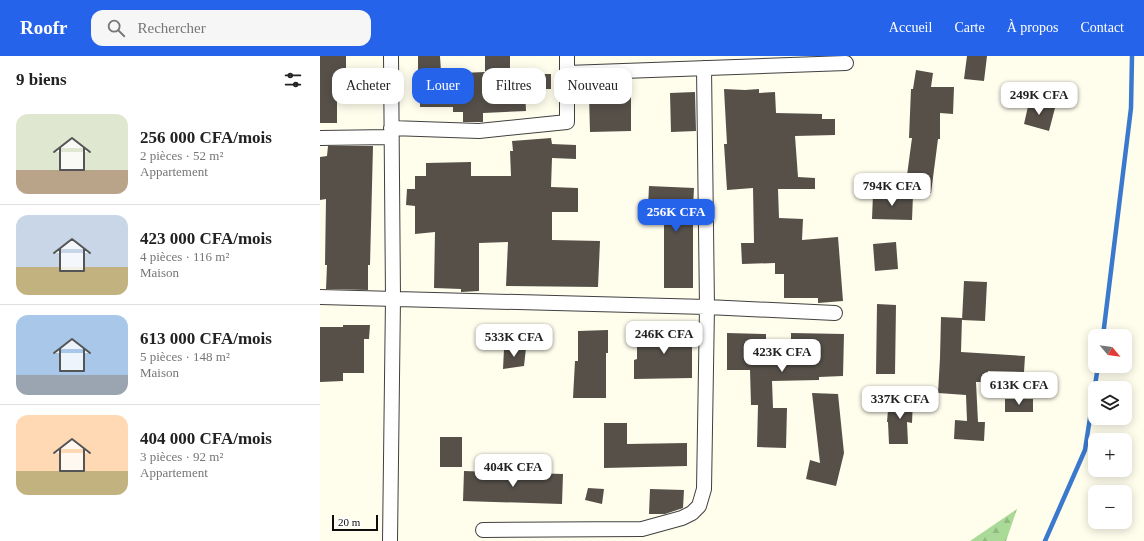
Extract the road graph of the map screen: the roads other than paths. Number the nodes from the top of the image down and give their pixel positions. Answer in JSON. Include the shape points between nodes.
{"nodes":[{"id":1,"x":391,"y":56,"type":"edge"},
{"id":2,"x":567,"y":56,"type":"edge"},
{"id":3,"x":846,"y":63,"type":"dead end"},
{"id":4,"x":567,"y":68,"type":"edge"},
{"id":5,"x":704,"y":68,"type":"junction"},
{"id":6,"x":632,"y":71,"type":"edge"},
{"id":7,"x":567,"y":104,"type":"edge"},
{"id":8,"x":391,"y":133,"type":"junction"},
{"id":9,"x":320,"y":138,"type":"edge"},
{"id":10,"x":320,"y":296,"type":"edge"},
{"id":11,"x":393,"y":298,"type":"junction"},
{"id":12,"x":707,"y":307,"type":"junction"},
{"id":13,"x":835,"y":313,"type":"dead end"},
{"id":14,"x":483,"y":530,"type":"dead end"},
{"id":15,"x":390,"y":541,"type":"edge"}],
"edges":[{"from":1,"to":8,"type":"street"},
{"from":2,"to":4,"type":"street"},
{"from":3,"to":5,"type":"street"},
{"from":5,"to":6,"type":"street"},
{"from":5,"to":12,"type":"street"},
{"from":7,"to":8,"type":"street","via":[[567,122],[479,131]]},
{"from":8,"to":9,"type":"street"},
{"from":8,"to":11,"type":"street"},
{"from":10,"to":11,"type":"street"},
{"from":11,"to":12,"type":"street"},
{"from":11,"to":15,"type":"street"},
{"from":12,"to":13,"type":"street"},
{"from":12,"to":14,"type":"street","via":[[704,489],[699,506],[692,513],[642,529]]}]}
